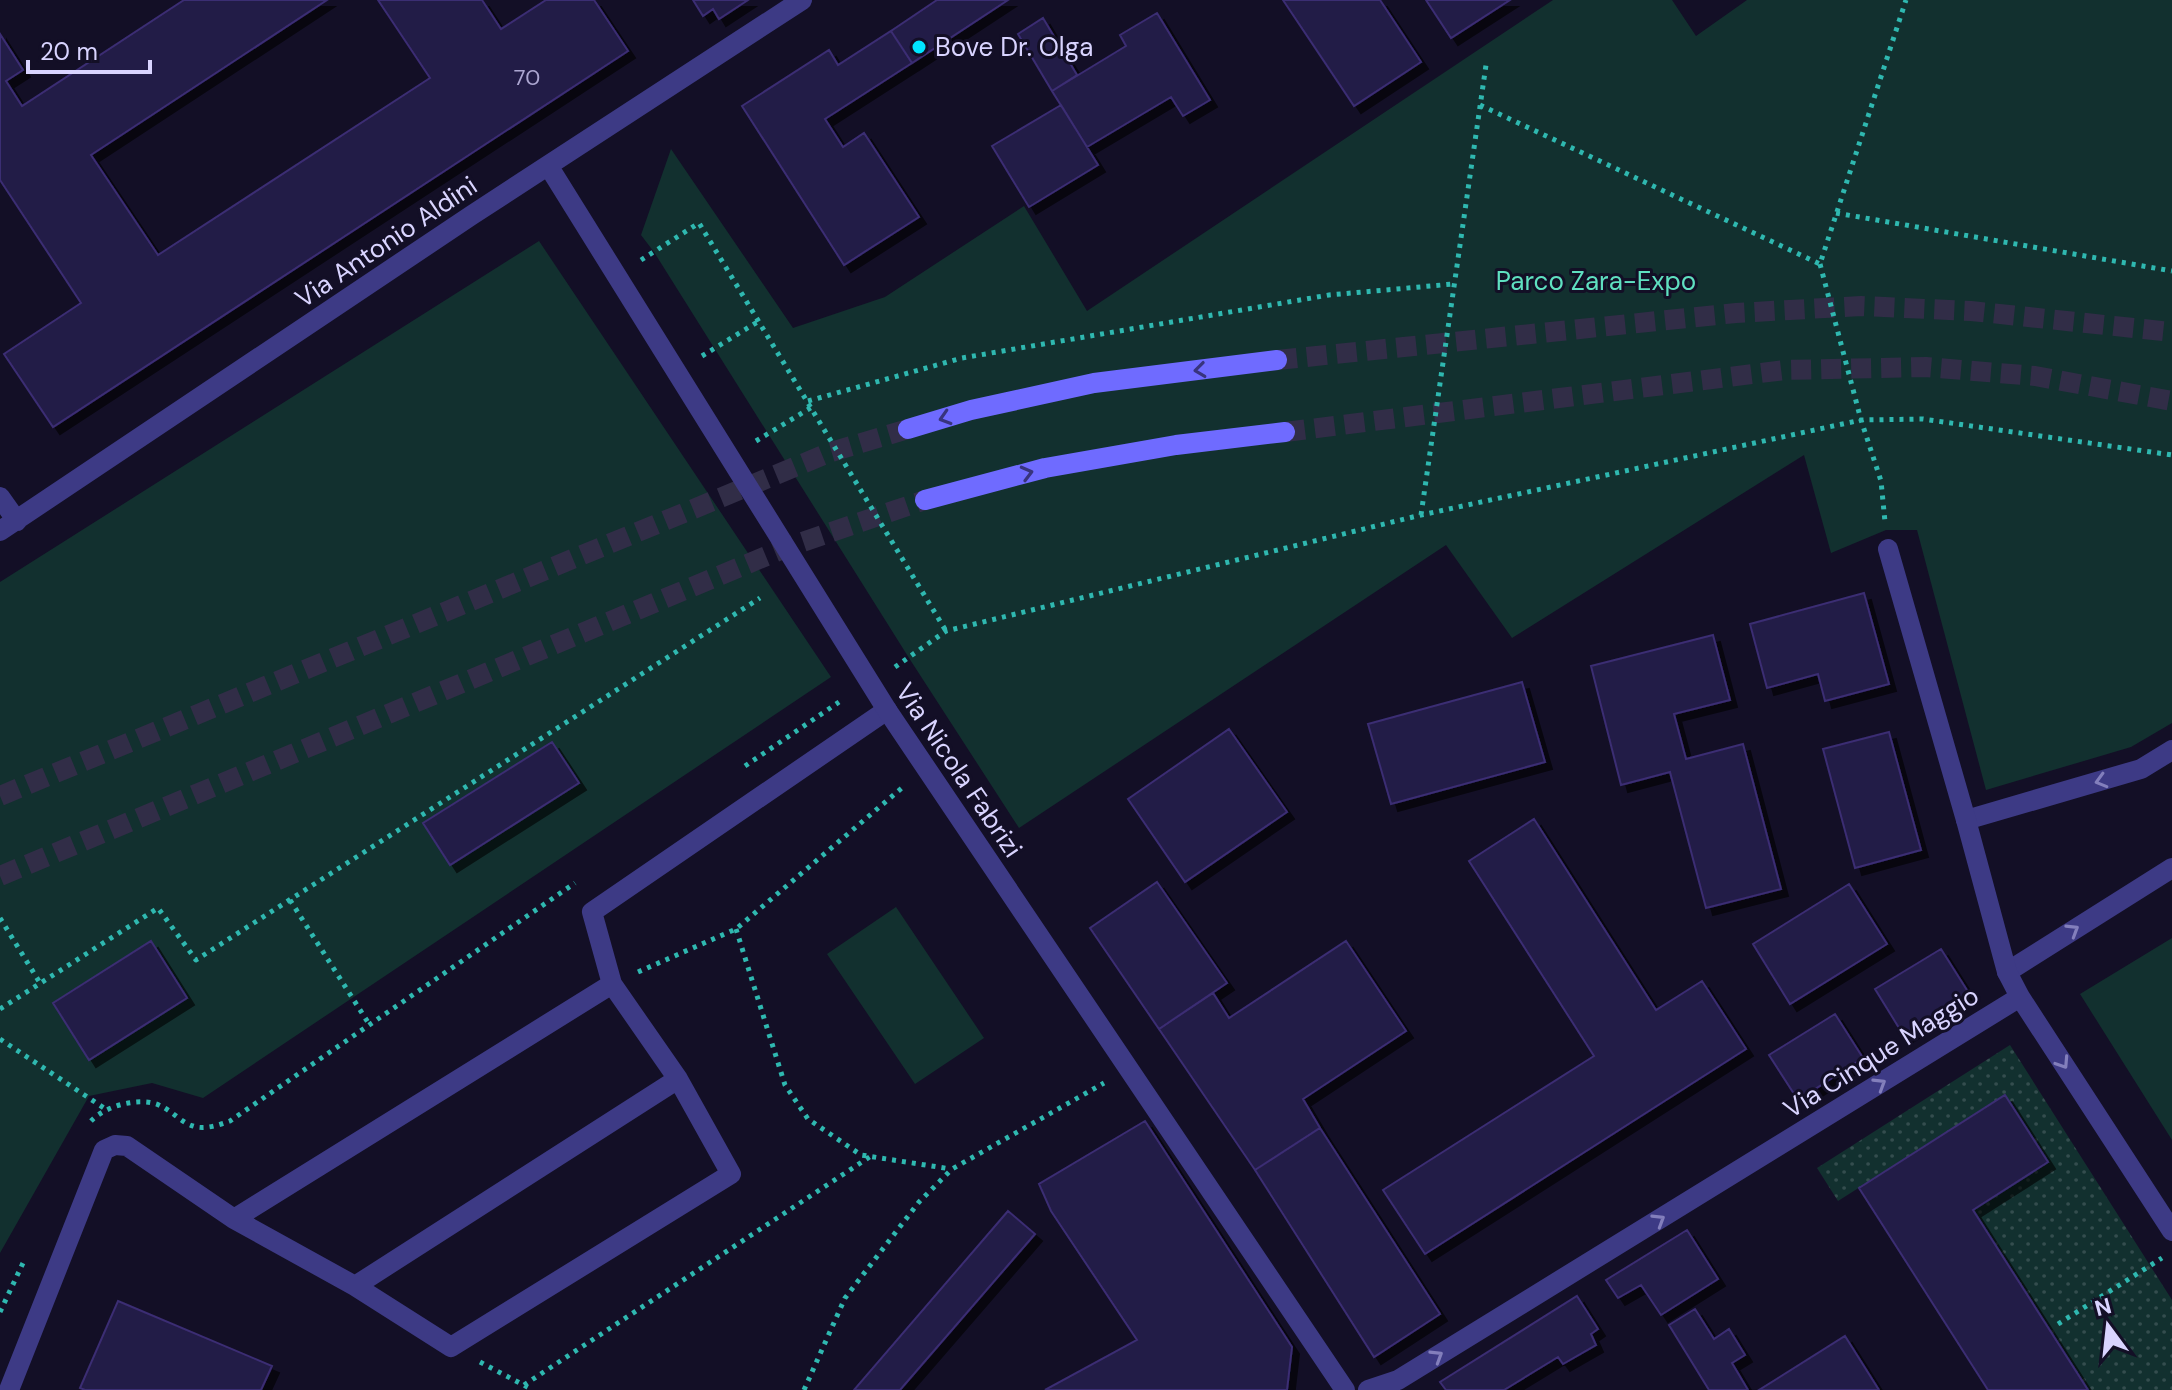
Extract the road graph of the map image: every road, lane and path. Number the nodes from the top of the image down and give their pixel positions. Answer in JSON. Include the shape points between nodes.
{"nodes":[{"id":1,"x":802,"y":0,"type":"edge"},
{"id":2,"x":1906,"y":0,"type":"edge"},
{"id":3,"x":1486,"y":65,"type":"dead end"},
{"id":4,"x":1480,"y":105,"type":"junction"},
{"id":5,"x":549,"y":167,"type":"junction"},
{"id":6,"x":1836,"y":213,"type":"junction"},
{"id":7,"x":640,"y":261,"type":"dead end"},
{"id":8,"x":1820,"y":264,"type":"junction"},
{"id":9,"x":2172,"y":271,"type":"edge"},
{"id":10,"x":1453,"y":284,"type":"junction"},
{"id":11,"x":759,"y":321,"type":"junction"},
{"id":12,"x":702,"y":357,"type":"dead end"},
{"id":13,"x":1277,"y":360,"type":"tunnel mouth"},
{"id":14,"x":810,"y":404,"type":"junction"},
{"id":15,"x":1861,"y":420,"type":"junction"},
{"id":16,"x":908,"y":429,"type":"tunnel mouth"},
{"id":17,"x":1285,"y":432,"type":"tunnel mouth"},
{"id":18,"x":756,"y":441,"type":"dead end"},
{"id":19,"x":2172,"y":455,"type":"edge"},
{"id":20,"x":0,"y":497,"type":"edge"},
{"id":21,"x":925,"y":500,"type":"tunnel mouth"},
{"id":22,"x":1421,"y":515,"type":"junction"},
{"id":23,"x":8,"y":526,"type":"edge"},
{"id":24,"x":1888,"y":549,"type":"joint"},
{"id":25,"x":760,"y":598,"type":"dead end"},
{"id":26,"x":946,"y":631,"type":"junction"},
{"id":27,"x":901,"y":662,"type":"dead end"},
{"id":28,"x":831,"y":706,"type":"dead end"},
{"id":29,"x":887,"y":710,"type":"junction"},
{"id":30,"x":2172,"y":750,"type":"edge"},
{"id":31,"x":926,"y":767,"type":"junction"},
{"id":32,"x":741,"y":768,"type":"dead end"},
{"id":33,"x":1966,"y":820,"type":"junction"},
{"id":34,"x":2172,"y":868,"type":"edge"},
{"id":35,"x":575,"y":883,"type":"dead end"},
{"id":36,"x":290,"y":900,"type":"junction"},
{"id":37,"x":0,"y":918,"type":"edge"},
{"id":38,"x":736,"y":929,"type":"junction"},
{"id":39,"x":2007,"y":972,"type":"junction"},
{"id":40,"x":40,"y":983,"type":"junction"},
{"id":41,"x":612,"y":984,"type":"junction"},
{"id":42,"x":2020,"y":997,"type":"junction"},
{"id":43,"x":0,"y":1009,"type":"edge"},
{"id":44,"x":369,"y":1024,"type":"junction"},
{"id":45,"x":0,"y":1039,"type":"edge"},
{"id":46,"x":1117,"y":1076,"type":"dead end"},
{"id":47,"x":678,"y":1079,"type":"junction"},
{"id":48,"x":107,"y":1110,"type":"junction"},
{"id":49,"x":85,"y":1127,"type":"dead end"},
{"id":50,"x":871,"y":1156,"type":"junction"},
{"id":51,"x":952,"y":1169,"type":"junction"},
{"id":52,"x":234,"y":1219,"type":"junction"},
{"id":53,"x":2172,"y":1231,"type":"edge"},
{"id":54,"x":26,"y":1255,"type":"dead end"},
{"id":55,"x":2165,"y":1256,"type":"dead end"},
{"id":56,"x":355,"y":1286,"type":"junction"},
{"id":57,"x":0,"y":1312,"type":"edge"},
{"id":58,"x":2058,"y":1324,"type":"dead end"},
{"id":59,"x":451,"y":1347,"type":"junction"},
{"id":60,"x":524,"y":1385,"type":"junction"},
{"id":61,"x":9,"y":1390,"type":"edge"},
{"id":62,"x":533,"y":1390,"type":"edge"},
{"id":63,"x":804,"y":1390,"type":"edge"},
{"id":64,"x":1345,"y":1390,"type":"edge"},
{"id":65,"x":1368,"y":1390,"type":"edge"}],
"edges":[{"from":1,"to":5,"type":"street","name":"Via Antonio Aldini"},
{"from":2,"to":6,"type":"path"},
{"from":3,"to":4,"type":"path"},
{"from":4,"to":8,"type":"path"},
{"from":4,"to":10,"type":"path"},
{"from":5,"to":23,"type":"street","name":"Via Antonio Aldini"},
{"from":5,"to":29,"type":"street","name":"Via Nicola Fabrizi"},
{"from":6,"to":8,"type":"path"},
{"from":6,"to":9,"type":"path"},
{"from":7,"to":11,"type":"path","via":[[699,223]]},
{"from":8,"to":15,"type":"path"},
{"from":10,"to":14,"type":"path","via":[[1329,295],[962,358]]},
{"from":10,"to":22,"type":"path"},
{"from":11,"to":12,"type":"path"},
{"from":11,"to":14,"type":"path"},
{"from":13,"to":16,"type":"street","one_way":true,"via":[[1094,383]]},
{"from":14,"to":18,"type":"path"},
{"from":14,"to":26,"type":"path"},
{"from":15,"to":19,"type":"path","via":[[1923,419]]},
{"from":15,"to":22,"type":"path"},
{"from":15,"to":24,"type":"path","via":[[1881,481]]},
{"from":21,"to":17,"type":"street","one_way":true,"via":[[1045,468]]},
{"from":20,"to":23,"type":"street"},
{"from":22,"to":26,"type":"path"},
{"from":24,"to":33,"type":"street","name":"Via Cinque Maggio"},
{"from":25,"to":36,"type":"path"},
{"from":26,"to":27,"type":"path"},
{"from":28,"to":32,"type":"path"},
{"from":29,"to":31,"type":"street","name":"Via Nicola Fabrizi"},
{"from":29,"to":41,"type":"street","via":[[592,912]]},
{"from":30,"to":33,"type":"street","one_way":true,"via":[[2141,769]]},
{"from":31,"to":38,"type":"path"},
{"from":31,"to":64,"type":"street","name":"Via Nicola Fabrizi"},
{"from":33,"to":39,"type":"street","name":"Via Cinque Maggio"},
{"from":39,"to":34,"type":"street","one_way":true},
{"from":35,"to":44,"type":"path"},
{"from":36,"to":40,"type":"path","via":[[196,960],[158,908]]},
{"from":36,"to":44,"type":"path"},
{"from":37,"to":40,"type":"path"},
{"from":38,"to":41,"type":"path"},
{"from":38,"to":50,"type":"path","via":[[785,1085],[808,1119],[861,1155]]},
{"from":39,"to":42,"type":"street","name":"Via Cinque Maggio"},
{"from":40,"to":43,"type":"path"},
{"from":41,"to":47,"type":"street"},
{"from":41,"to":52,"type":"street"},
{"from":42,"to":53,"type":"street","one_way":true},
{"from":65,"to":42,"type":"street","name":"Via Cinque Maggio","one_way":true,"via":[[1398,1380]]},
{"from":44,"to":48,"type":"path","via":[[221,1125],[192,1126],[158,1104],[140,1102]]},
{"from":45,"to":48,"type":"path"},
{"from":46,"to":51,"type":"path"},
{"from":47,"to":56,"type":"street"},
{"from":47,"to":59,"type":"street","via":[[731,1174]]},
{"from":48,"to":49,"type":"path"},
{"from":50,"to":51,"type":"path"},
{"from":50,"to":60,"type":"path"},
{"from":51,"to":63,"type":"path","via":[[919,1202],[845,1298]]},
{"from":52,"to":56,"type":"street"},
{"from":52,"to":61,"type":"street","via":[[127,1146],[104,1150]]},
{"from":54,"to":57,"type":"path"},
{"from":55,"to":58,"type":"path"},
{"from":56,"to":59,"type":"street"},
{"from":59,"to":60,"type":"path"},
{"from":60,"to":62,"type":"path"}]}
